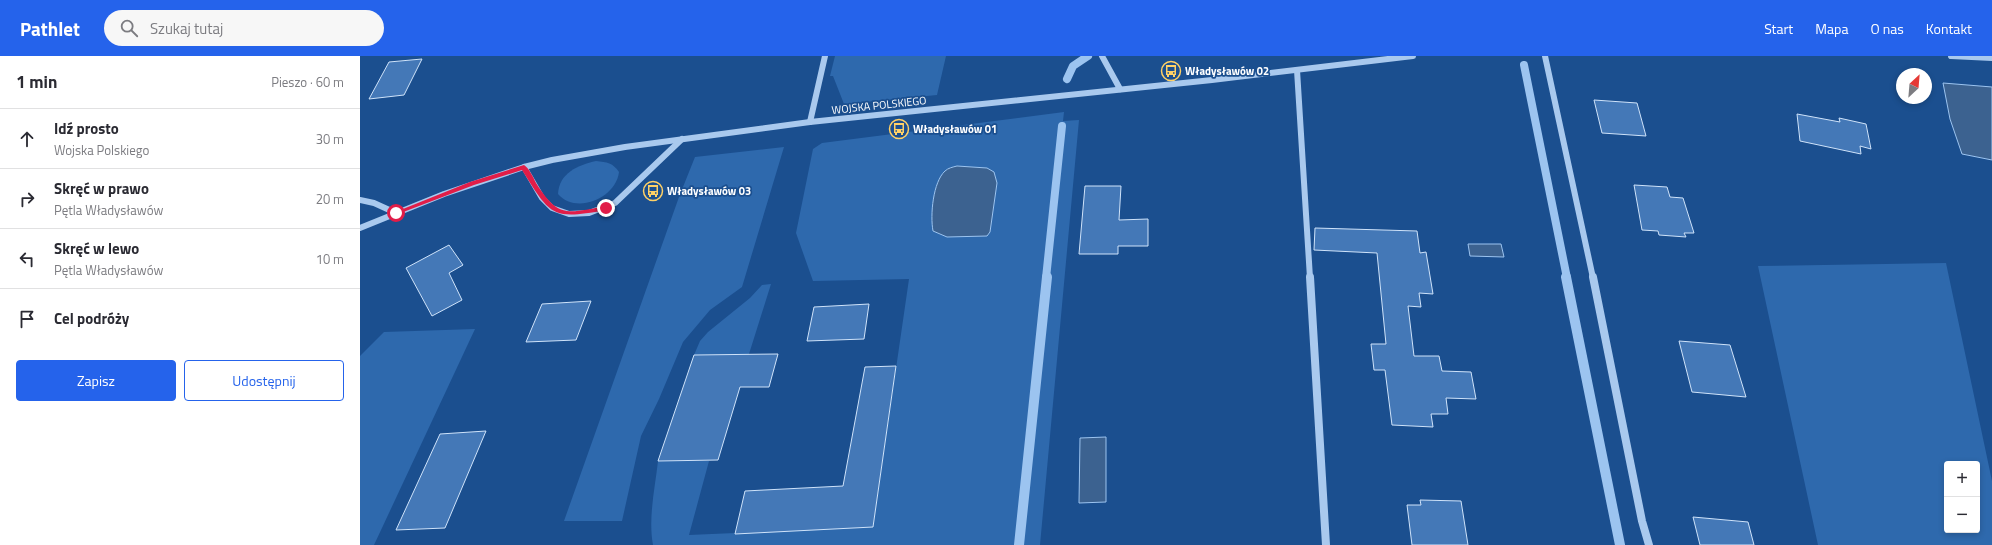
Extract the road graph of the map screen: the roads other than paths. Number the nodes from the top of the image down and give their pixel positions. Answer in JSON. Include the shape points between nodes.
{"nodes":[{"id":1,"x":825,"y":56,"type":"edge"},
{"id":2,"x":1102,"y":56,"type":"edge"},
{"id":3,"x":1413,"y":56,"type":"edge"},
{"id":4,"x":1545,"y":56,"type":"edge"},
{"id":5,"x":1951,"y":56,"type":"edge"},
{"id":6,"x":1992,"y":58,"type":"edge"},
{"id":7,"x":1296,"y":70,"type":"junction"},
{"id":8,"x":1120,"y":89,"type":"junction"},
{"id":9,"x":810,"y":122,"type":"junction"},
{"id":10,"x":682,"y":139,"type":"junction"},
{"id":11,"x":524,"y":168,"type":"junction"},
{"id":12,"x":360,"y":200,"type":"edge"},
{"id":13,"x":396,"y":213,"type":"junction"},
{"id":14,"x":360,"y":228,"type":"edge"},
{"id":15,"x":1326,"y":545,"type":"edge"},
{"id":16,"x":1649,"y":545,"type":"edge"}],
"edges":[{"from":1,"to":9,"type":"street"},
{"from":2,"to":8,"type":"street"},
{"from":3,"to":7,"type":"street","name":"WOJSKA POLSKIEGO"},
{"from":4,"to":16,"type":"street"},
{"from":5,"to":6,"type":"street"},
{"from":7,"to":8,"type":"street","name":"WOJSKA POLSKIEGO"},
{"from":7,"to":15,"type":"street"},
{"from":8,"to":9,"type":"street","name":"WOJSKA POLSKIEGO"},
{"from":9,"to":10,"type":"street","name":"WOJSKA POLSKIEGO"},
{"from":10,"to":11,"type":"street","name":"WOJSKA POLSKIEGO","via":[[552,160]]},
{"from":10,"to":11,"type":"street","via":[[615,203],[600,211],[573,214],[553,209],[545,202]]},
{"from":11,"to":13,"type":"street","name":"WOJSKA POLSKIEGO","via":[[472,183]]},
{"from":12,"to":13,"type":"street"},
{"from":13,"to":14,"type":"street","name":"WOJSKA POLSKIEGO"}]}
